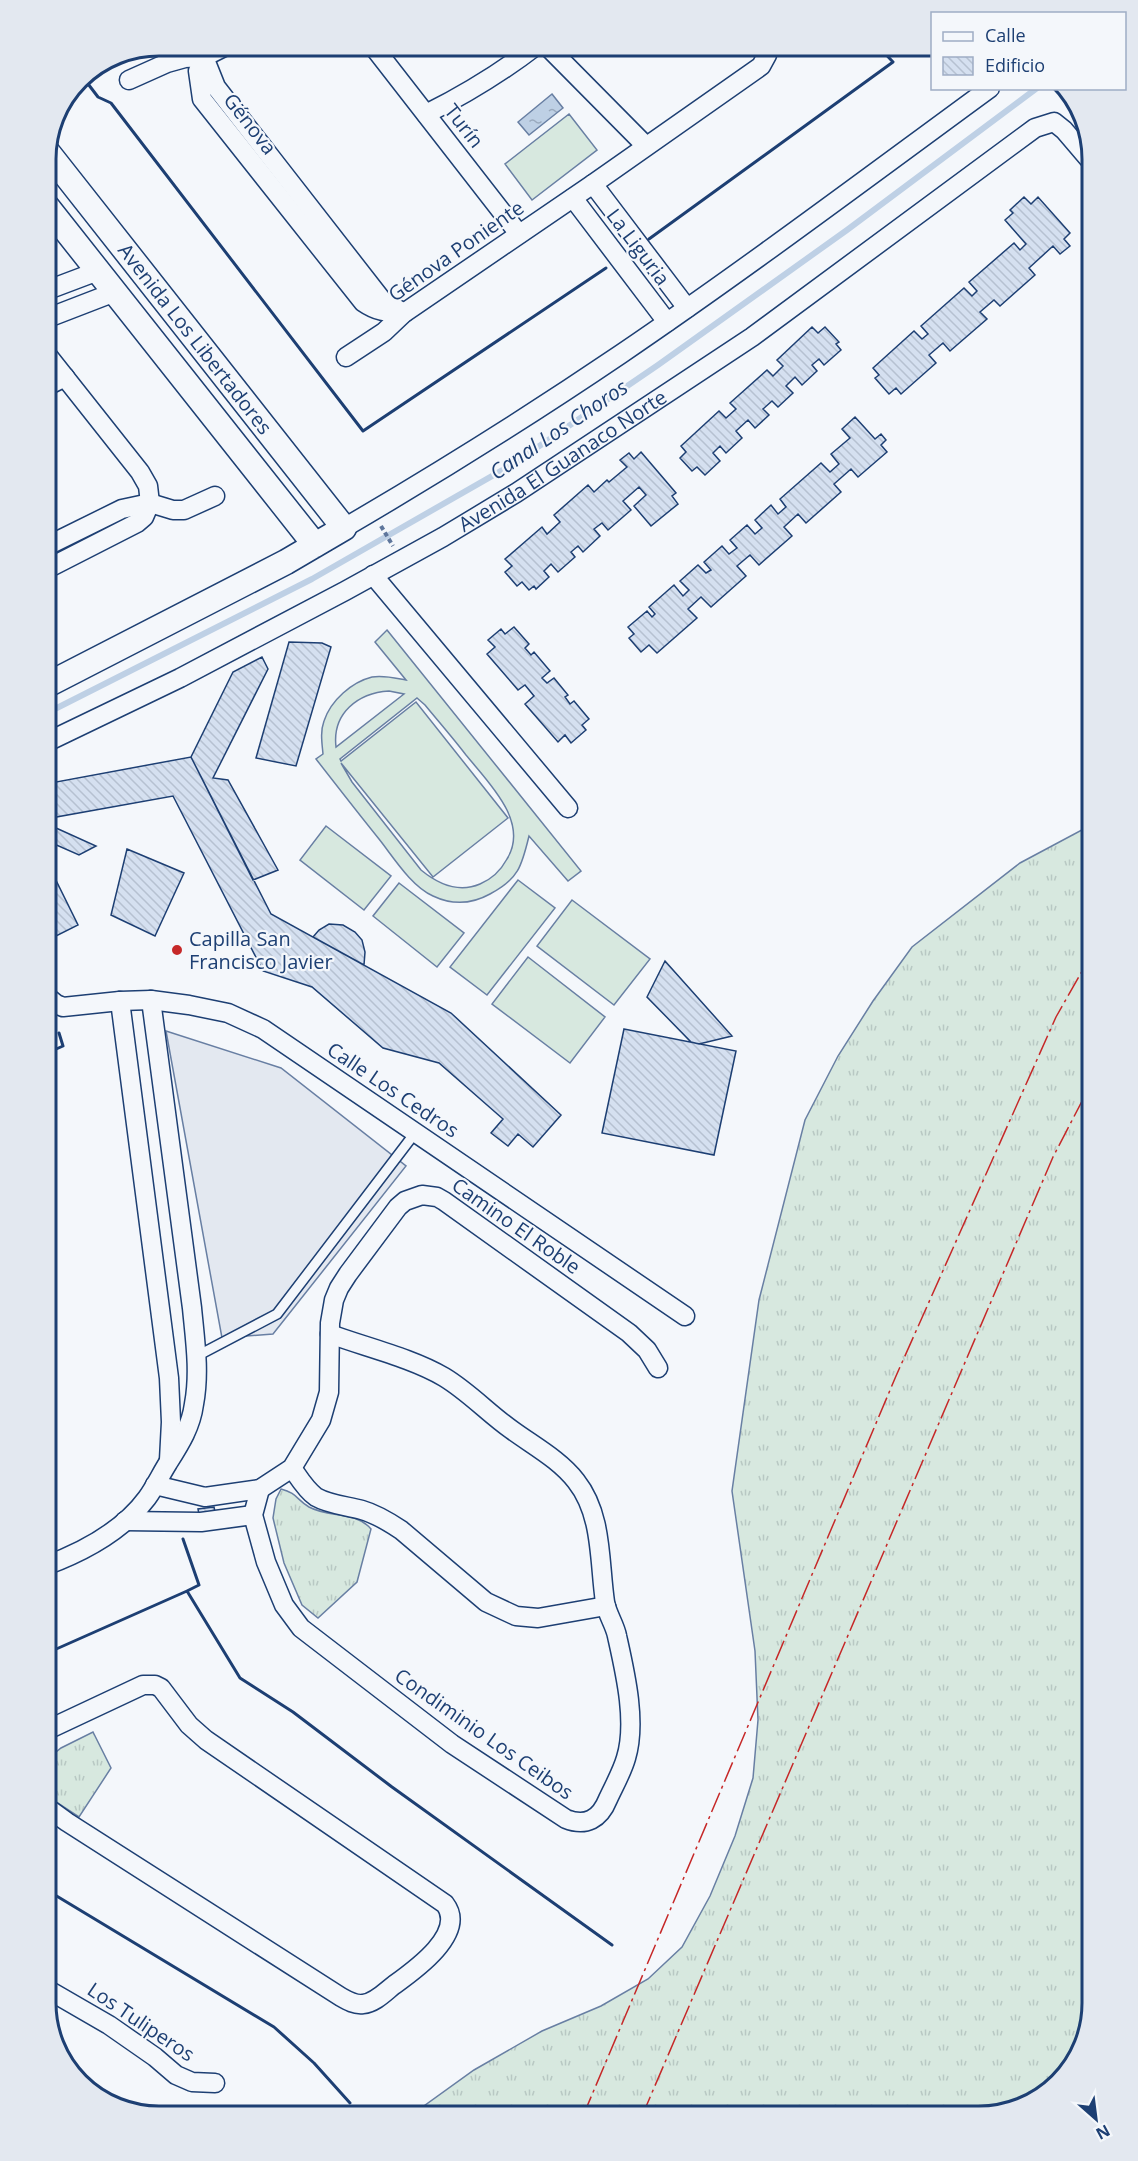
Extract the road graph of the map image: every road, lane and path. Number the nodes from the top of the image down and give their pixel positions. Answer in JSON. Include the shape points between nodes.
{"nodes":[{"id":1,"x":381,"y":56,"type":"edge"},
{"id":2,"x":523,"y":56,"type":"edge"},
{"id":3,"x":557,"y":56,"type":"edge"},
{"id":4,"x":757,"y":56,"type":"edge"},
{"id":5,"x":766,"y":56,"type":"edge"},
{"id":6,"x":204,"y":57,"type":"junction"},
{"id":7,"x":760,"y":66,"type":"junction"},
{"id":8,"x":129,"y":80,"type":"dead end"},
{"id":9,"x":987,"y":90,"type":"edge"},
{"id":10,"x":426,"y":114,"type":"junction"},
{"id":11,"x":646,"y":146,"type":"junction"},
{"id":12,"x":1082,"y":151,"type":"edge"},
{"id":13,"x":56,"y":163,"type":"edge"},
{"id":14,"x":593,"y":184,"type":"junction"},
{"id":15,"x":299,"y":192,"type":"junction"},
{"id":16,"x":573,"y":198,"type":"junction"},
{"id":17,"x":282,"y":201,"type":"junction"},
{"id":18,"x":56,"y":218,"type":"edge"},
{"id":19,"x":519,"y":234,"type":"junction"},
{"id":20,"x":98,"y":271,"type":"junction"},
{"id":21,"x":56,"y":287,"type":"edge"},
{"id":22,"x":115,"y":292,"type":"junction"},
{"id":23,"x":687,"y":308,"type":"junction"},
{"id":24,"x":404,"y":313,"type":"junction"},
{"id":25,"x":56,"y":315,"type":"edge"},
{"id":26,"x":667,"y":322,"type":"junction"},
{"id":27,"x":346,"y":357,"type":"dead end"},
{"id":28,"x":56,"y":366,"type":"edge"},
{"id":29,"x":65,"y":377,"type":"junction"},
{"id":30,"x":56,"y":382,"type":"edge"},
{"id":31,"x":231,"y":386,"type":"junction"},
{"id":32,"x":205,"y":406,"type":"junction"},
{"id":33,"x":215,"y":496,"type":"dead end"},
{"id":34,"x":150,"y":504,"type":"junction"},
{"id":35,"x":381,"y":526,"type":"dead end"},
{"id":36,"x":344,"y":528,"type":"junction"},
{"id":37,"x":56,"y":542,"type":"edge"},
{"id":38,"x":315,"y":545,"type":"junction"},
{"id":39,"x":394,"y":549,"type":"dead end"},
{"id":40,"x":56,"y":565,"type":"edge"},
{"id":41,"x":374,"y":575,"type":"junction"},
{"id":42,"x":56,"y":680,"type":"edge"},
{"id":43,"x":56,"y":738,"type":"edge"},
{"id":44,"x":568,"y":808,"type":"dead end"},
{"id":45,"x":151,"y":1000,"type":"junction"},
{"id":46,"x":120,"y":1001,"type":"junction"},
{"id":47,"x":56,"y":1004,"type":"edge"},
{"id":48,"x":415,"y":1133,"type":"junction"},
{"id":49,"x":686,"y":1316,"type":"dead end"},
{"id":50,"x":330,"y":1334,"type":"junction"},
{"id":51,"x":197,"y":1356,"type":"junction"},
{"id":52,"x":658,"y":1368,"type":"dead end"},
{"id":53,"x":197,"y":1377,"type":"junction"},
{"id":54,"x":169,"y":1378,"type":"junction"},
{"id":55,"x":168,"y":1462,"type":"junction"},
{"id":56,"x":292,"y":1468,"type":"junction"},
{"id":57,"x":156,"y":1485,"type":"junction"},
{"id":58,"x":260,"y":1490,"type":"junction"},
{"id":59,"x":253,"y":1515,"type":"junction"},
{"id":60,"x":125,"y":1521,"type":"junction"},
{"id":61,"x":56,"y":1561,"type":"edge"},
{"id":62,"x":606,"y":1606,"type":"junction"},
{"id":63,"x":56,"y":1726,"type":"edge"},
{"id":64,"x":56,"y":1814,"type":"edge"},
{"id":65,"x":56,"y":1994,"type":"edge"},
{"id":66,"x":215,"y":2083,"type":"dead end"}],
"edges":[{"from":1,"to":10,"type":"street","name":"Turín"},
{"from":2,"to":10,"type":"street","via":[[502,72]]},
{"from":3,"to":11,"type":"street"},
{"from":4,"to":7,"type":"street"},
{"from":5,"to":7,"type":"street"},
{"from":6,"to":8,"type":"street","via":[[167,63]]},
{"from":6,"to":15,"type":"street","name":"Génova","via":[[216,87]]},
{"from":6,"to":17,"type":"street","name":"Génova","via":[[198,71],[202,99]]},
{"from":7,"to":11,"type":"street","name":"Génova Poniente"},
{"from":9,"to":23,"type":"street"},
{"from":10,"to":19,"type":"street","name":"Turín"},
{"from":11,"to":14,"type":"street","name":"Génova Poniente"},
{"from":12,"to":41,"type":"street","name":"Avenida El Guanaco Norte","via":[[1054,122],[1044,123],[687,381],[516,493]]},
{"from":13,"to":31,"type":"street","name":"Avenida Los Libertadores"},
{"from":14,"to":16,"type":"street","name":"Génova Poniente"},
{"from":14,"to":23,"type":"street","name":"La Liguria"},
{"from":15,"to":17,"type":"street"},
{"from":15,"to":24,"type":"street","name":"Génova","via":[[382,300]]},
{"from":16,"to":19,"type":"street","name":"Génova Poniente"},
{"from":16,"to":26,"type":"street","name":"La Liguria"},
{"from":17,"to":24,"type":"street","name":"Génova","via":[[363,302],[375,310]]},
{"from":18,"to":20,"type":"street","name":"Avenida Los Libertadores"},
{"from":19,"to":24,"type":"street","name":"Génova Poniente"},
{"from":20,"to":21,"type":"street"},
{"from":20,"to":22,"type":"street","name":"Avenida Los Libertadores"},
{"from":22,"to":25,"type":"street"},
{"from":22,"to":32,"type":"street","name":"Avenida Los Libertadores"},
{"from":23,"to":26,"type":"street"},
{"from":24,"to":27,"type":"street","name":"Génova Poniente","via":[[384,332]]},
{"from":26,"to":36,"type":"street","via":[[555,398]]},
{"from":28,"to":29,"type":"street"},
{"from":29,"to":30,"type":"street"},
{"from":29,"to":34,"type":"street","via":[[140,472],[148,486]]},
{"from":31,"to":32,"type":"street","via":[[222,401]]},
{"from":31,"to":36,"type":"street","name":"Avenida Los Libertadores"},
{"from":32,"to":38,"type":"street","name":"Avenida Los Libertadores"},
{"from":33,"to":34,"type":"street","via":[[184,510]]},
{"from":34,"to":37,"type":"street","via":[[122,509]]},
{"from":34,"to":40,"type":"street","via":[[144,517],[130,529]]},
{"from":35,"to":39,"type":"path"},
{"from":36,"to":38,"type":"street"},
{"from":38,"to":42,"type":"street"},
{"from":41,"to":43,"type":"street","name":"Avenida El Guanaco Norte","via":[[180,678]]},
{"from":41,"to":44,"type":"street"},
{"from":45,"to":46,"type":"street","name":"Calle Los Cedros"},
{"from":45,"to":48,"type":"street","name":"Calle Los Cedros","via":[[228,1012],[263,1029]]},
{"from":45,"to":51,"type":"street"},
{"from":46,"to":47,"type":"street","name":"Calle Los Cedros"},
{"from":46,"to":54,"type":"street"},
{"from":48,"to":49,"type":"street","name":"Calle Los Cedros"},
{"from":48,"to":51,"type":"lane","via":[[277,1314]]},
{"from":50,"to":52,"type":"street","name":"Camino El Roble","via":[[334,1300],[348,1274],[398,1207],[413,1197],[430,1196],[444,1201],[629,1333],[647,1350]]},
{"from":50,"to":56,"type":"street","via":[[329,1392],[321,1420]]},
{"from":50,"to":62,"type":"street","name":"Condiminio Los Ceibos","via":[[445,1378],[567,1471],[584,1492],[594,1516]]},
{"from":51,"to":53,"type":"street"},
{"from":53,"to":54,"type":"street","via":[[182,1370]]},
{"from":53,"to":55,"type":"street","via":[[192,1417],[180,1446]]},
{"from":54,"to":55,"type":"street"},
{"from":55,"to":57,"type":"street"},
{"from":56,"to":58,"type":"street"},
{"from":56,"to":62,"type":"street","via":[[315,1496],[388,1521],[486,1602],[505,1612],[538,1618]]},
{"from":57,"to":58,"type":"street","via":[[205,1497]]},
{"from":57,"to":60,"type":"street"},
{"from":58,"to":59,"type":"street"},
{"from":59,"to":60,"type":"street","via":[[201,1522]]},
{"from":59,"to":62,"type":"street","name":"Condiminio Los Ceibos","via":[[274,1584],[301,1628],[452,1744],[566,1819],[580,1823],[594,1819],[603,1810],[629,1746],[630,1718],[617,1635]]},
{"from":60,"to":61,"type":"street","via":[[87,1548]]},
{"from":63,"to":64,"type":"street","via":[[143,1686],[161,1688],[189,1725],[206,1740],[441,1900],[451,1913],[451,1924],[438,1947],[420,1966],[372,2001],[355,2003]]},
{"from":65,"to":66,"type":"street","name":"Los Tuliperos","via":[[109,2025],[176,2075],[192,2082]]}]}
